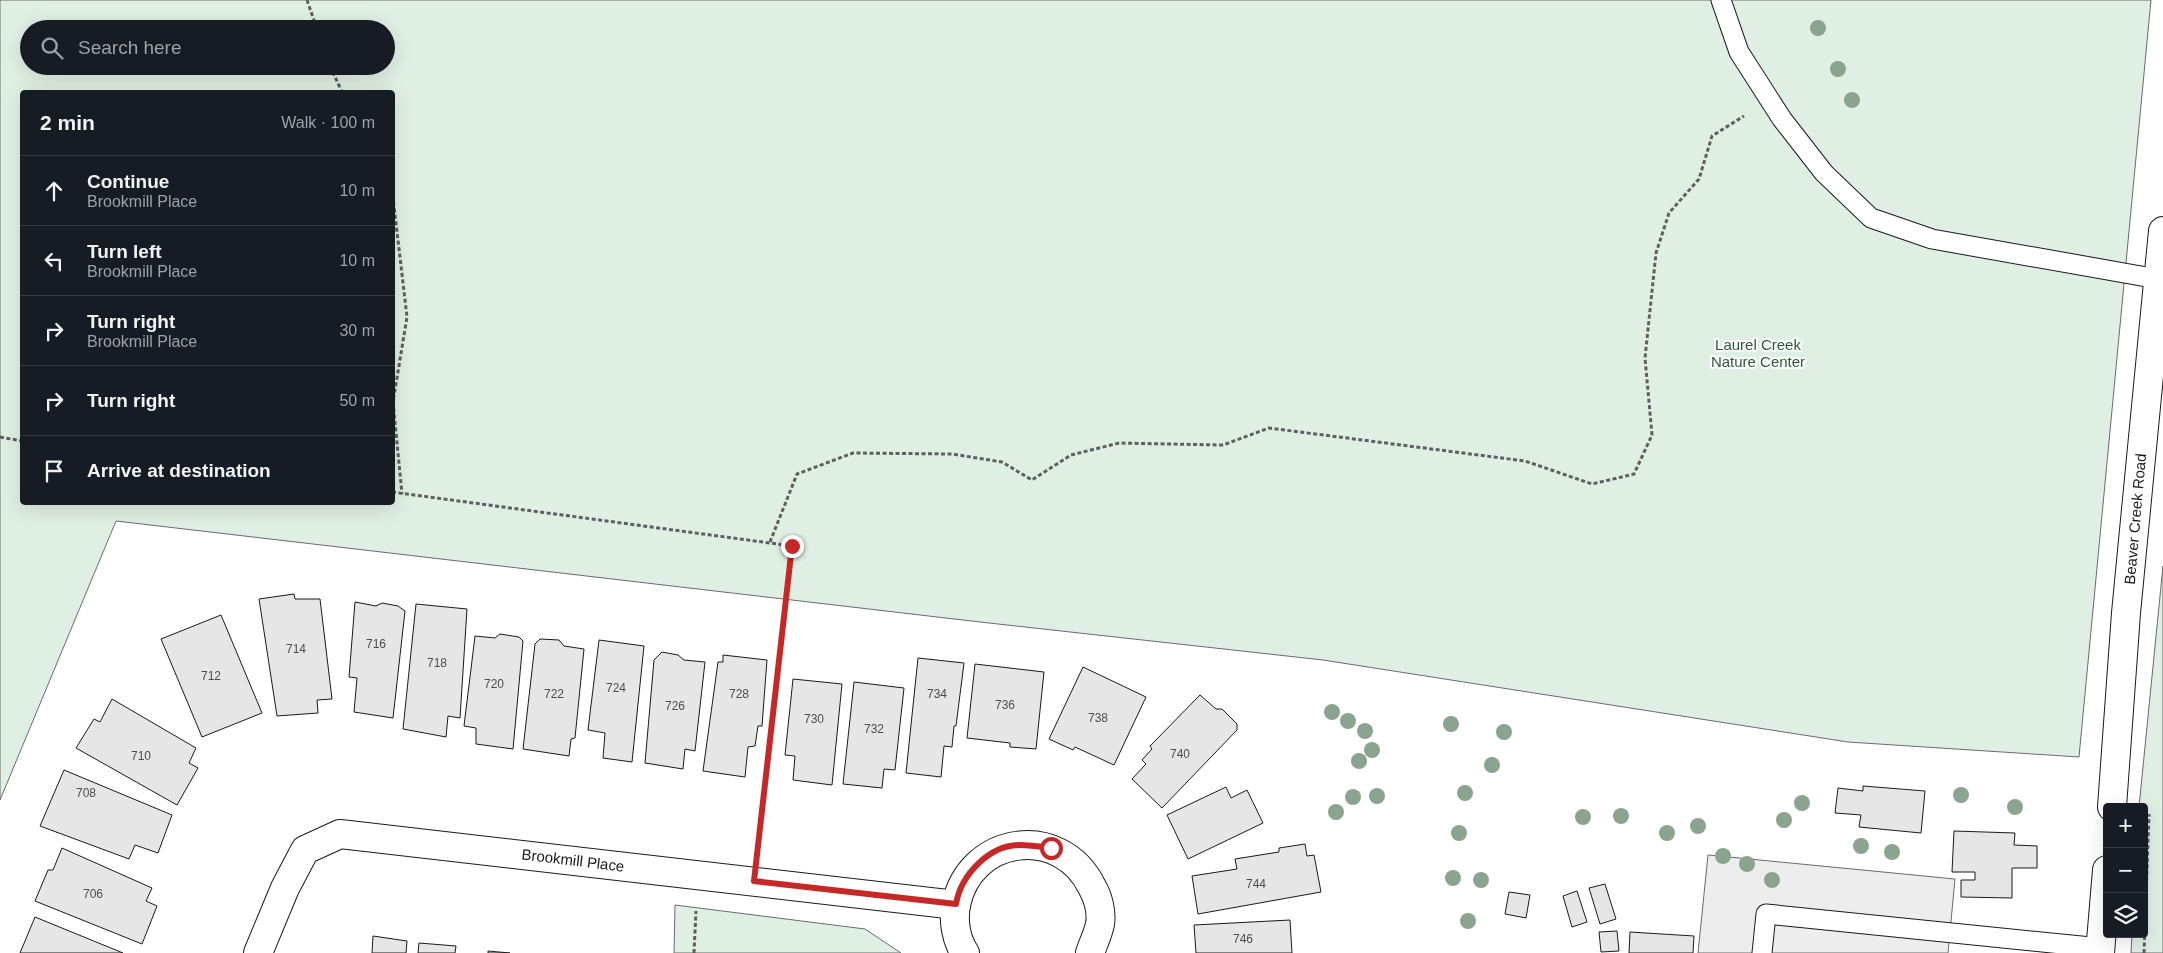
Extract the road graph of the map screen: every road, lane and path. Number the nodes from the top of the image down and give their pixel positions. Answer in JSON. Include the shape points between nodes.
{"nodes":[{"id":1,"x":307,"y":0,"type":"edge"},
{"id":2,"x":1720,"y":0,"type":"edge"},
{"id":3,"x":314,"y":20,"type":"edge"},
{"id":4,"x":334,"y":75,"type":"edge"},
{"id":5,"x":341,"y":90,"type":"edge"},
{"id":6,"x":1770,"y":100,"type":"junction"},
{"id":7,"x":395,"y":215,"type":"edge"},
{"id":8,"x":2163,"y":231,"type":"edge"},
{"id":9,"x":2158,"y":279,"type":"junction"},
{"id":10,"x":395,"y":385,"type":"edge"},
{"id":11,"x":395,"y":430,"type":"edge"},
{"id":12,"x":0,"y":437,"type":"edge"},
{"id":13,"x":20,"y":441,"type":"edge"},
{"id":14,"x":395,"y":493,"type":"edge"},
{"id":15,"x":402,"y":494,"type":"junction"},
{"id":16,"x":770,"y":542,"type":"junction"},
{"id":17,"x":2112,"y":803,"type":"edge"},
{"id":18,"x":754,"y":881,"type":"junction"},
{"id":19,"x":2105,"y":893,"type":"edge"},
{"id":20,"x":956,"y":904,"type":"junction"},
{"id":21,"x":2101,"y":951,"type":"edge"},
{"id":22,"x":258,"y":953,"type":"edge"},
{"id":23,"x":965,"y":953,"type":"edge"},
{"id":24,"x":1090,"y":953,"type":"edge"},
{"id":25,"x":1762,"y":953,"type":"edge"}],
"edges":[{"from":1,"to":3,"type":"path"},
{"from":2,"to":6,"type":"lane","via":[[1739,52]]},
{"from":4,"to":5,"type":"path"},
{"from":6,"to":9,"type":"lane","via":[[1824,173],[1871,218],[1932,239]]},
{"from":6,"to":16,"type":"path","via":[[1712,136],[1699,179],[1669,213],[1656,253],[1645,358],[1652,435],[1634,474],[1592,484],[1525,461],[1269,428],[1223,445],[1119,443],[1071,455],[1032,480],[1002,462],[952,454],[854,453],[797,474]]},
{"from":7,"to":10,"type":"path","via":[[407,317]]},
{"from":8,"to":9,"type":"street","name":"Beaver Creek Road"},
{"from":9,"to":17,"type":"street","name":"Beaver Creek Road","via":[[2126,613]]},
{"from":11,"to":15,"type":"path"},
{"from":12,"to":13,"type":"path"},
{"from":14,"to":15,"type":"path"},
{"from":15,"to":16,"type":"path"},
{"from":16,"to":18,"type":"path","via":[[792,546]]},
{"from":18,"to":20,"type":"street","name":"Brookmill Place"},
{"from":18,"to":22,"type":"street","name":"Brookmill Place","via":[[340,834],[306,850],[285,888]]},
{"from":19,"to":21,"type":"street"},
{"from":20,"to":23,"type":"street","via":[[954,916],[960,946]]},
{"from":20,"to":24,"type":"street","via":[[958,892],[974,867],[994,852],[1018,845],[1051,848],[1073,860],[1087,875],[1098,898],[1100,923]]},
{"from":21,"to":25,"type":"lane","via":[[1766,914]]}]}
